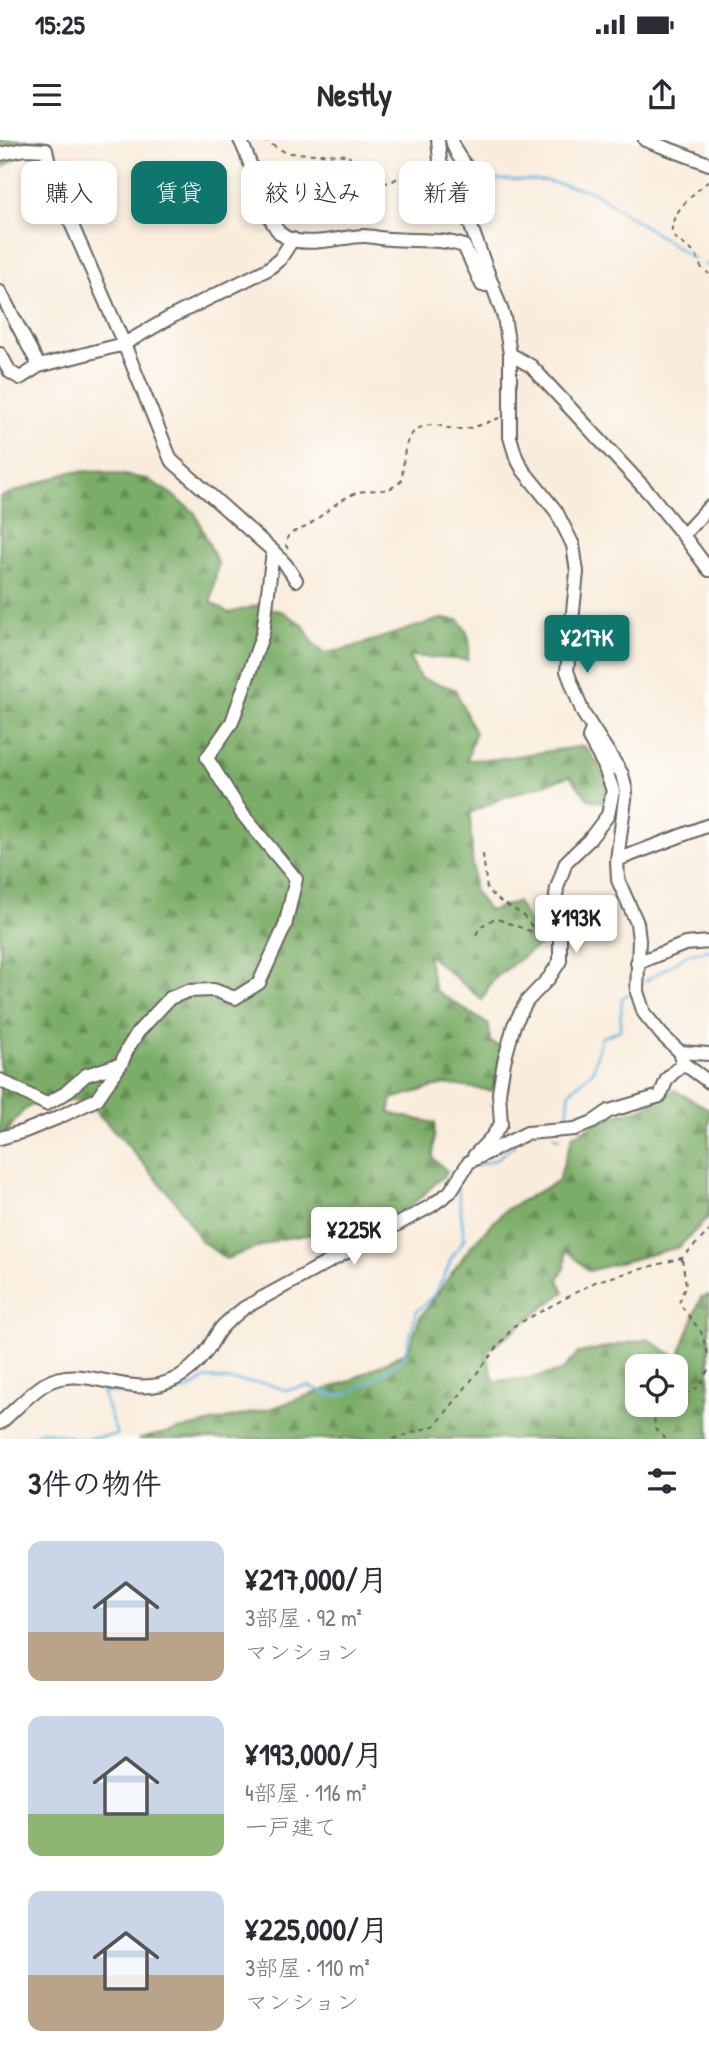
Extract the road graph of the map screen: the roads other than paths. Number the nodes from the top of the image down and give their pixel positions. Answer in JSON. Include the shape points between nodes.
{"nodes":[{"id":1,"x":240,"y":140,"type":"edge"},
{"id":2,"x":438,"y":140,"type":"edge"},
{"id":3,"x":452,"y":140,"type":"edge"},
{"id":4,"x":645,"y":140,"type":"edge"},
{"id":5,"x":50,"y":145,"type":"edge"},
{"id":6,"x":0,"y":154,"type":"edge"},
{"id":7,"x":462,"y":161,"type":"edge"},
{"id":8,"x":709,"y":164,"type":"edge"},
{"id":9,"x":293,"y":240,"type":"junction"},
{"id":10,"x":493,"y":285,"type":"junction"},
{"id":11,"x":0,"y":292,"type":"edge"},
{"id":12,"x":124,"y":344,"type":"junction"},
{"id":13,"x":0,"y":354,"type":"edge"},
{"id":14,"x":510,"y":354,"type":"junction"},
{"id":15,"x":39,"y":366,"type":"junction"},
{"id":16,"x":709,"y":507,"type":"edge"},
{"id":17,"x":683,"y":535,"type":"junction"},
{"id":18,"x":272,"y":551,"type":"junction"},
{"id":19,"x":709,"y":570,"type":"edge"},
{"id":20,"x":296,"y":580,"type":"dead end"},
{"id":21,"x":592,"y":727,"type":"junction"},
{"id":22,"x":709,"y":825,"type":"edge"},
{"id":23,"x":617,"y":860,"type":"junction"},
{"id":24,"x":709,"y":942,"type":"edge"},
{"id":25,"x":637,"y":962,"type":"junction"},
{"id":26,"x":709,"y":1054,"type":"edge"},
{"id":27,"x":682,"y":1057,"type":"junction"},
{"id":28,"x":121,"y":1064,"type":"junction"},
{"id":29,"x":0,"y":1080,"type":"edge"},
{"id":30,"x":709,"y":1082,"type":"edge"},
{"id":31,"x":0,"y":1138,"type":"edge"},
{"id":32,"x":469,"y":1162,"type":"junction"},
{"id":33,"x":0,"y":1423,"type":"edge"}],
"edges":[{"from":1,"to":9,"type":"street","via":[[272,223],[282,236]]},
{"from":2,"to":10,"type":"street","via":[[440,161]]},
{"from":3,"to":7,"type":"street"},
{"from":4,"to":8,"type":"street"},
{"from":5,"to":6,"type":"street"},
{"from":5,"to":12,"type":"street","via":[[53,182]]},
{"from":9,"to":10,"type":"street","via":[[362,236],[447,241],[464,246],[482,285]]},
{"from":9,"to":12,"type":"street","via":[[268,269]]},
{"from":10,"to":14,"type":"street","via":[[505,317]]},
{"from":11,"to":15,"type":"street"},
{"from":12,"to":15,"type":"street"},
{"from":12,"to":18,"type":"street","via":[[171,460]]},
{"from":13,"to":15,"type":"street","via":[[10,372],[20,378]]},
{"from":14,"to":17,"type":"street","via":[[531,366]]},
{"from":14,"to":21,"type":"street","via":[[510,437],[516,457],[556,511],[573,545],[577,572],[567,671]]},
{"from":16,"to":17,"type":"street"},
{"from":17,"to":19,"type":"street"},
{"from":18,"to":20,"type":"street"},
{"from":18,"to":28,"type":"street","via":[[263,633],[232,722],[207,758],[243,815],[296,879],[285,926],[259,983],[234,998],[214,990],[188,991],[170,998],[138,1032]]},
{"from":21,"to":23,"type":"street","via":[[624,782]]},
{"from":21,"to":32,"type":"street","via":[[589,738],[612,791],[608,815],[566,862],[554,913],[560,932],[560,961],[514,1025],[499,1093],[501,1124]]},
{"from":22,"to":23,"type":"street"},
{"from":23,"to":25,"type":"street","via":[[618,880],[637,923]]},
{"from":24,"to":25,"type":"street","via":[[685,944]]},
{"from":25,"to":27,"type":"street","via":[[637,992],[644,1013]]},
{"from":26,"to":27,"type":"street"},
{"from":27,"to":30,"type":"street"},
{"from":27,"to":32,"type":"street","via":[[660,1096],[609,1111],[575,1129],[527,1133]]},
{"from":28,"to":29,"type":"street","via":[[86,1075],[46,1104]]},
{"from":28,"to":31,"type":"street","via":[[97,1099]]},
{"from":32,"to":33,"type":"street","via":[[450,1192],[430,1206],[244,1308],[177,1378],[150,1387],[128,1387],[68,1377],[46,1383]]}]}
